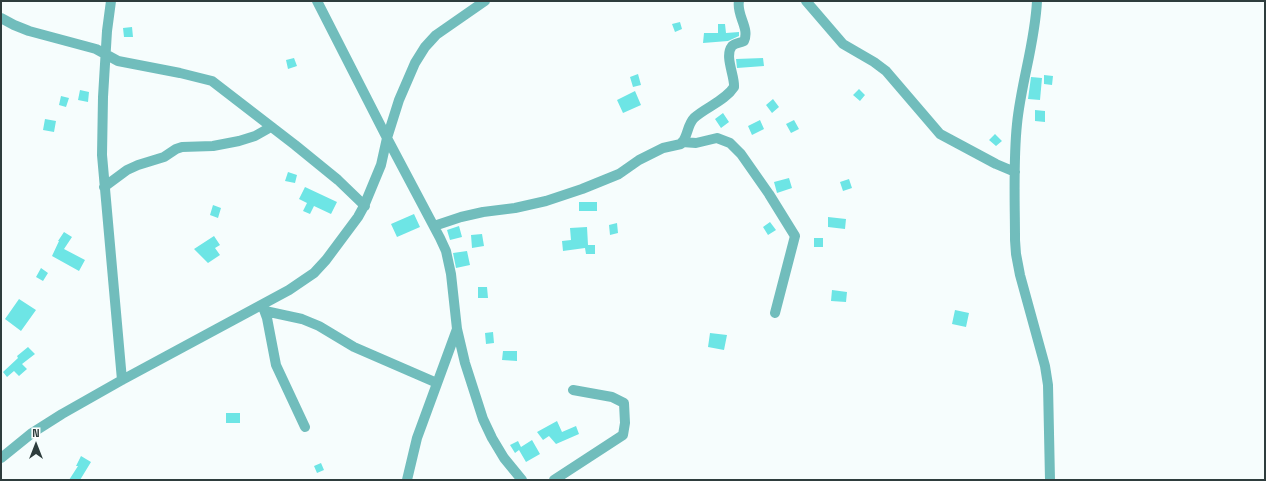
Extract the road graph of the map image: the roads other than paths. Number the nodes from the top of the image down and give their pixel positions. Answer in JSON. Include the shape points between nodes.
{"nodes":[{"id":1,"x":111,"y":1,"type":"edge"},
{"id":2,"x":316,"y":1,"type":"edge"},
{"id":3,"x":485,"y":1,"type":"edge"},
{"id":4,"x":739,"y":1,"type":"edge"},
{"id":5,"x":806,"y":1,"type":"edge"},
{"id":6,"x":1037,"y":1,"type":"edge"},
{"id":7,"x":1,"y":18,"type":"edge"},
{"id":8,"x":106,"y":56,"type":"junction"},
{"id":9,"x":271,"y":127,"type":"junction"},
{"id":10,"x":387,"y":138,"type":"junction"},
{"id":11,"x":682,"y":142,"type":"junction"},
{"id":12,"x":1015,"y":172,"type":"junction"},
{"id":13,"x":104,"y":186,"type":"junction"},
{"id":14,"x":365,"y":206,"type":"junction"},
{"id":15,"x":434,"y":226,"type":"junction"},
{"id":16,"x":263,"y":308,"type":"junction"},
{"id":17,"x":775,"y":313,"type":"dead end"},
{"id":18,"x":457,"y":329,"type":"junction"},
{"id":19,"x":122,"y":380,"type":"junction"},
{"id":20,"x":437,"y":383,"type":"junction"},
{"id":21,"x":572,"y":390,"type":"dead end"},
{"id":22,"x":305,"y":427,"type":"dead end"},
{"id":23,"x":1,"y":458,"type":"edge"},
{"id":24,"x":408,"y":480,"type":"edge"},
{"id":25,"x":522,"y":480,"type":"edge"},
{"id":26,"x":554,"y":480,"type":"edge"},
{"id":27,"x":1050,"y":480,"type":"edge"}],
"edges":[{"from":1,"to":8,"type":"street"},
{"from":2,"to":10,"type":"street"},
{"from":3,"to":10,"type":"street","via":[[436,35],[424,47],[399,100]]},
{"from":4,"to":11,"type":"street","via":[[738,8],[745,36],[744,41],[733,45],[729,51],[734,87],[693,119]]},
{"from":5,"to":12,"type":"street","via":[[843,44],[886,71],[940,134]]},
{"from":6,"to":12,"type":"street","via":[[1017,125]]},
{"from":7,"to":8,"type":"street","via":[[22,29],[96,49]]},
{"from":8,"to":9,"type":"street","via":[[122,62],[212,81]]},
{"from":8,"to":13,"type":"street","via":[[102,123]]},
{"from":9,"to":13,"type":"street","via":[[239,141],[176,149],[164,157],[127,170]]},
{"from":9,"to":14,"type":"street","via":[[338,180]]},
{"from":10,"to":14,"type":"street"},
{"from":10,"to":15,"type":"street"},
{"from":11,"to":15,"type":"street","via":[[639,160],[620,174],[582,189],[546,201],[460,217]]},
{"from":11,"to":17,"type":"street","via":[[696,143],[717,138],[730,142],[769,194],[795,236]]},
{"from":12,"to":27,"type":"street","via":[[1016,254],[1024,294],[1042,350],[1048,385]]},
{"from":13,"to":19,"type":"street"},
{"from":14,"to":16,"type":"street","via":[[314,273]]},
{"from":15,"to":18,"type":"street","via":[[446,251]]},
{"from":16,"to":19,"type":"street"},
{"from":16,"to":20,"type":"street","via":[[319,326],[354,347]]},
{"from":16,"to":22,"type":"street","via":[[276,365]]},
{"from":18,"to":20,"type":"street"},
{"from":18,"to":25,"type":"street","via":[[483,419],[504,458]]},
{"from":19,"to":23,"type":"street","via":[[32,433]]},
{"from":20,"to":24,"type":"street","via":[[418,438]]},
{"from":21,"to":26,"type":"street","via":[[612,397],[624,403],[623,435]]}]}
